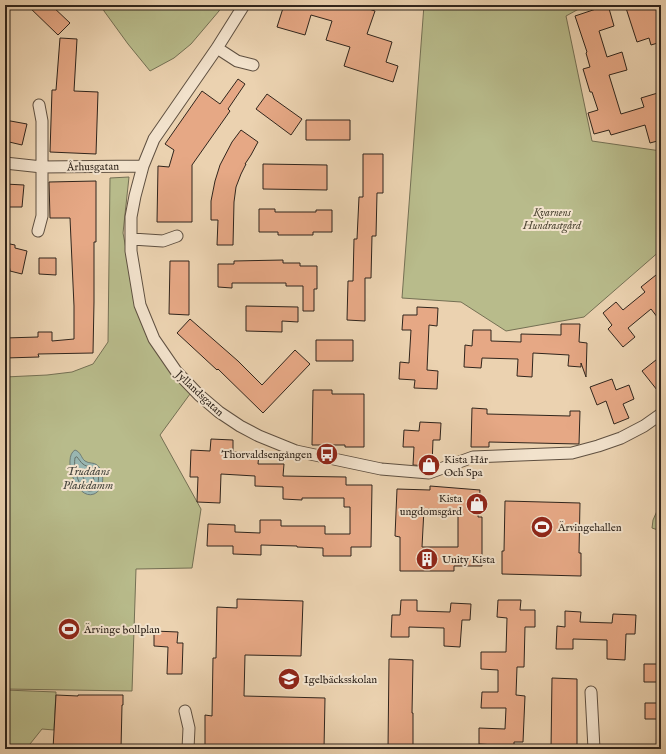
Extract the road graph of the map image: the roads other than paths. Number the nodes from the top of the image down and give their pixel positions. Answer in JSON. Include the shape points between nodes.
{"nodes":[{"id":1,"x":244,"y":5,"type":"edge"},
{"id":2,"x":217,"y":48,"type":"junction"},
{"id":3,"x":253,"y":65,"type":"dead end"},
{"id":4,"x":38,"y":105,"type":"dead end"},
{"id":5,"x":5,"y":164,"type":"edge"},
{"id":6,"x":143,"y":166,"type":"junction"},
{"id":7,"x":42,"y":167,"type":"junction"},
{"id":8,"x":38,"y":232,"type":"dead end"},
{"id":9,"x":177,"y":236,"type":"dead end"},
{"id":10,"x":132,"y":239,"type":"junction"},
{"id":11,"x":661,"y":414,"type":"edge"},
{"id":12,"x":591,"y":692,"type":"dead end"},
{"id":13,"x":185,"y":711,"type":"dead end"},
{"id":14,"x":188,"y":749,"type":"edge"},
{"id":15,"x":594,"y":749,"type":"edge"}],
"edges":[{"from":1,"to":2,"type":"street","name":"Jyllandsgatan"},
{"from":2,"to":3,"type":"street","via":[[236,61]]},
{"from":2,"to":6,"type":"street","name":"Jyllandsgatan","via":[[154,139]]},
{"from":4,"to":7,"type":"street","via":[[42,121]]},
{"from":5,"to":7,"type":"street","name":"Århusgatan"},
{"from":6,"to":7,"type":"street","name":"Århusgatan"},
{"from":6,"to":10,"type":"street","name":"Jyllandsgatan","via":[[135,196]]},
{"from":7,"to":8,"type":"street","via":[[42,216]]},
{"from":9,"to":10,"type":"street","via":[[163,241]]},
{"from":10,"to":11,"type":"street","name":"Jyllandsgatan","via":[[131,251],[140,305],[154,339],[176,371],[219,412],[259,436],[296,451],[381,468],[429,473],[473,457],[572,453],[621,438]]},
{"from":12,"to":15,"type":"street"},
{"from":13,"to":14,"type":"street","via":[[189,728]]}]}
